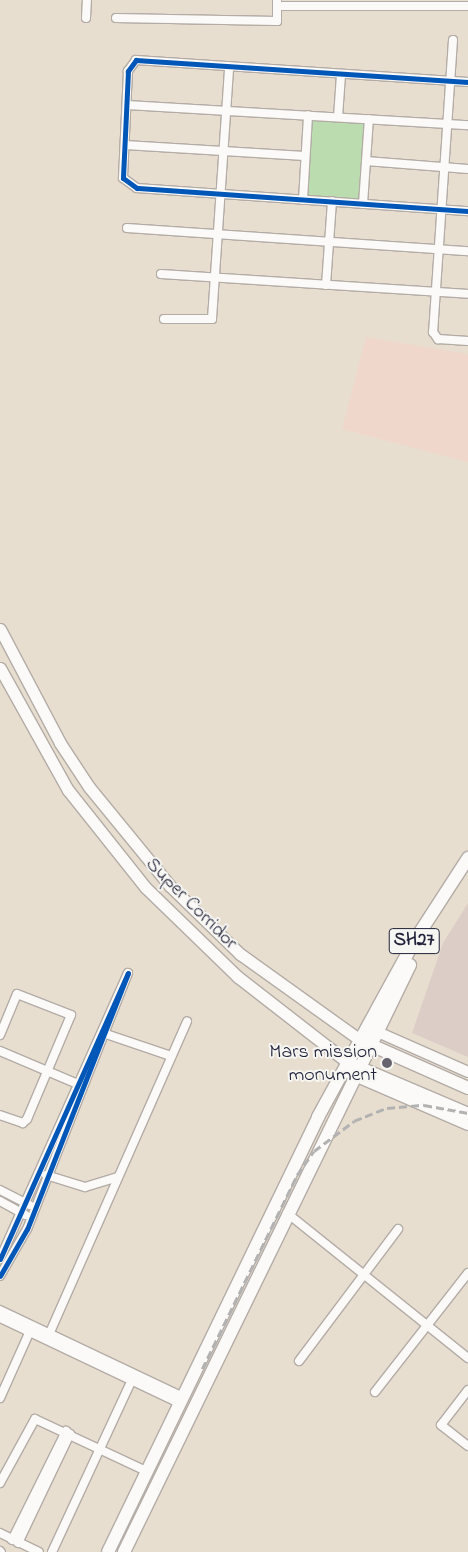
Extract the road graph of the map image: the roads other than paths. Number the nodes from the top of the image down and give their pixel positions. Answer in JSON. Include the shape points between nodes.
{"nodes":[{"id":1,"x":87,"y":0,"type":"edge"},
{"id":2,"x":280,"y":3,"type":"edge"},
{"id":3,"x":418,"y":3,"type":"edge"},
{"id":4,"x":468,"y":6,"type":"edge"},
{"id":5,"x":86,"y":18,"type":"dead end"},
{"id":6,"x":116,"y":18,"type":"dead end"},
{"id":7,"x":453,"y":40,"type":"dead end"},
{"id":8,"x":229,"y":67,"type":"junction"},
{"id":9,"x":341,"y":75,"type":"junction"},
{"id":10,"x":450,"y":81,"type":"junction"},
{"id":11,"x":468,"y":82,"type":"edge"},
{"id":12,"x":126,"y":105,"type":"junction"},
{"id":13,"x":227,"y":110,"type":"junction"},
{"id":14,"x":308,"y":115,"type":"junction"},
{"id":15,"x":338,"y":117,"type":"junction"},
{"id":16,"x":369,"y":119,"type":"junction"},
{"id":17,"x":447,"y":124,"type":"junction"},
{"id":18,"x":468,"y":125,"type":"edge"},
{"id":19,"x":125,"y":145,"type":"junction"},
{"id":20,"x":224,"y":152,"type":"junction"},
{"id":21,"x":305,"y":156,"type":"junction"},
{"id":22,"x":366,"y":161,"type":"junction"},
{"id":23,"x":444,"y":167,"type":"junction"},
{"id":24,"x":468,"y":169,"type":"edge"},
{"id":25,"x":221,"y":194,"type":"junction"},
{"id":26,"x":302,"y":200,"type":"junction"},
{"id":27,"x":332,"y":201,"type":"junction"},
{"id":28,"x":364,"y":204,"type":"junction"},
{"id":29,"x":442,"y":209,"type":"junction"},
{"id":30,"x":468,"y":211,"type":"edge"},
{"id":31,"x":127,"y":228,"type":"dead end"},
{"id":32,"x":218,"y":235,"type":"junction"},
{"id":33,"x":329,"y":241,"type":"junction"},
{"id":34,"x":439,"y":248,"type":"junction"},
{"id":35,"x":468,"y":251,"type":"edge"},
{"id":36,"x":160,"y":274,"type":"dead end"},
{"id":37,"x":215,"y":278,"type":"junction"},
{"id":38,"x":326,"y":285,"type":"junction"},
{"id":39,"x":436,"y":292,"type":"junction"},
{"id":40,"x":468,"y":294,"type":"edge"},
{"id":41,"x":164,"y":319,"type":"dead end"},
{"id":42,"x":468,"y":341,"type":"edge"},
{"id":43,"x":0,"y":629,"type":"edge"},
{"id":44,"x":0,"y":668,"type":"edge"},
{"id":45,"x":468,"y":858,"type":"edge"},
{"id":46,"x":468,"y":871,"type":"edge"},
{"id":47,"x":187,"y":1021,"type":"dead end"},
{"id":48,"x":371,"y":1029,"type":"junction"},
{"id":49,"x":106,"y":1034,"type":"junction"},
{"id":50,"x":0,"y":1035,"type":"edge"},
{"id":51,"x":364,"y":1043,"type":"junction"},
{"id":52,"x":0,"y":1050,"type":"edge"},
{"id":53,"x":171,"y":1056,"type":"junction"},
{"id":54,"x":350,"y":1069,"type":"junction"},
{"id":55,"x":48,"y":1071,"type":"junction"},
{"id":56,"x":468,"y":1072,"type":"edge"},
{"id":57,"x":81,"y":1085,"type":"junction"},
{"id":58,"x":468,"y":1088,"type":"edge"},
{"id":59,"x":468,"y":1114,"type":"edge"},
{"id":60,"x":0,"y":1115,"type":"edge"},
{"id":61,"x":468,"y":1125,"type":"edge"},
{"id":62,"x":321,"y":1141,"type":"junction"},
{"id":63,"x":305,"y":1144,"type":"junction"},
{"id":64,"x":46,"y":1175,"type":"junction"},
{"id":65,"x":118,"y":1177,"type":"junction"},
{"id":66,"x":0,"y":1190,"type":"edge"},
{"id":67,"x":0,"y":1201,"type":"edge"},
{"id":68,"x":26,"y":1203,"type":"junction"},
{"id":69,"x":35,"y":1207,"type":"junction"},
{"id":70,"x":287,"y":1213,"type":"junction"},
{"id":71,"x":22,"y":1214,"type":"junction"},
{"id":72,"x":31,"y":1218,"type":"junction"},
{"id":73,"x":398,"y":1229,"type":"dead end"},
{"id":74,"x":0,"y":1259,"type":"edge"},
{"id":75,"x":468,"y":1273,"type":"edge"},
{"id":76,"x":0,"y":1276,"type":"edge"},
{"id":77,"x":364,"y":1276,"type":"junction"},
{"id":78,"x":0,"y":1310,"type":"edge"},
{"id":79,"x":0,"y":1318,"type":"edge"},
{"id":80,"x":426,"y":1326,"type":"junction"},
{"id":81,"x":30,"y":1331,"type":"junction"},
{"id":82,"x":48,"y":1336,"type":"junction"},
{"id":83,"x":468,"y":1358,"type":"edge"},
{"id":84,"x":299,"y":1361,"type":"dead end"},
{"id":85,"x":132,"y":1380,"type":"junction"},
{"id":86,"x":468,"y":1390,"type":"edge"},
{"id":87,"x":375,"y":1392,"type":"dead end"},
{"id":88,"x":0,"y":1398,"type":"edge"},
{"id":89,"x":181,"y":1400,"type":"junction"},
{"id":90,"x":68,"y":1432,"type":"junction"},
{"id":91,"x":468,"y":1446,"type":"edge"},
{"id":92,"x":102,"y":1448,"type":"junction"},
{"id":93,"x":146,"y":1471,"type":"junction"},
{"id":94,"x":0,"y":1483,"type":"edge"},
{"id":95,"x":0,"y":1533,"type":"edge"},
{"id":96,"x":15,"y":1542,"type":"junction"},
{"id":97,"x":39,"y":1552,"type":"edge"},
{"id":98,"x":52,"y":1552,"type":"edge"},
{"id":99,"x":108,"y":1552,"type":"edge"},
{"id":100,"x":124,"y":1552,"type":"edge"}],
"edges":[{"from":1,"to":5,"type":"street"},
{"from":2,"to":3,"type":"street"},
{"from":2,"to":6,"type":"street","via":[[277,21]]},
{"from":3,"to":4,"type":"street"},
{"from":7,"to":10,"type":"street"},
{"from":8,"to":9,"type":"street"},
{"from":8,"to":12,"type":"street","via":[[131,61]]},
{"from":8,"to":13,"type":"street"},
{"from":9,"to":10,"type":"street"},
{"from":9,"to":15,"type":"street"},
{"from":10,"to":11,"type":"street"},
{"from":10,"to":17,"type":"street"},
{"from":12,"to":13,"type":"street"},
{"from":12,"to":19,"type":"street"},
{"from":13,"to":14,"type":"street"},
{"from":13,"to":20,"type":"street"},
{"from":14,"to":15,"type":"street"},
{"from":14,"to":21,"type":"street"},
{"from":15,"to":16,"type":"street"},
{"from":16,"to":17,"type":"street"},
{"from":16,"to":22,"type":"street"},
{"from":17,"to":18,"type":"street"},
{"from":17,"to":23,"type":"street"},
{"from":19,"to":20,"type":"street"},
{"from":19,"to":25,"type":"street","via":[[123,178],[129,186]]},
{"from":20,"to":21,"type":"street"},
{"from":20,"to":25,"type":"street"},
{"from":21,"to":26,"type":"street"},
{"from":22,"to":23,"type":"street"},
{"from":22,"to":28,"type":"street"},
{"from":23,"to":24,"type":"street"},
{"from":23,"to":29,"type":"street"},
{"from":25,"to":26,"type":"street"},
{"from":25,"to":32,"type":"street"},
{"from":26,"to":27,"type":"street"},
{"from":27,"to":28,"type":"street"},
{"from":27,"to":33,"type":"street"},
{"from":28,"to":29,"type":"street"},
{"from":29,"to":30,"type":"street"},
{"from":29,"to":34,"type":"street"},
{"from":31,"to":32,"type":"street"},
{"from":32,"to":33,"type":"street"},
{"from":32,"to":37,"type":"street"},
{"from":33,"to":34,"type":"street"},
{"from":33,"to":38,"type":"street"},
{"from":34,"to":35,"type":"street"},
{"from":34,"to":39,"type":"street"},
{"from":36,"to":37,"type":"street"},
{"from":37,"to":38,"type":"street"},
{"from":37,"to":41,"type":"street","via":[[212,318]]},
{"from":38,"to":39,"type":"street"},
{"from":39,"to":40,"type":"street"},
{"from":39,"to":42,"type":"street","via":[[434,336]]},
{"from":43,"to":51,"type":"main road","name":"Super Corridor","via":[[84,780],[170,886],[240,954]]},
{"from":44,"to":54,"type":"main road","name":"Super Corridor","via":[[68,790],[146,888],[238,977]]},
{"from":45,"to":48,"type":"main road","number":"SH27"},
{"from":46,"to":48,"type":"main road","number":"SH27"},
{"from":47,"to":53,"type":"street"},
{"from":48,"to":51,"type":"main road","number":"SH27"},
{"from":48,"to":56,"type":"street"},
{"from":49,"to":53,"type":"street"},
{"from":49,"to":57,"type":"street"},
{"from":49,"to":57,"type":"street","via":[[128,974]]},
{"from":50,"to":55,"type":"street","via":[[17,994],[67,1010],[71,1015]]},
{"from":51,"to":54,"type":"main road","number":"SH27"},
{"from":51,"to":58,"type":"main road","name":"Super Corridor"},
{"from":52,"to":55,"type":"street"},
{"from":53,"to":65,"type":"street"},
{"from":54,"to":59,"type":"main road","name":"Super Corridor"},
{"from":54,"to":61,"type":"street"},
{"from":54,"to":62,"type":"main road"},
{"from":54,"to":63,"type":"main road"},
{"from":55,"to":57,"type":"street"},
{"from":55,"to":60,"type":"street","via":[[23,1123]]},
{"from":57,"to":64,"type":"street"},
{"from":57,"to":68,"type":"street"},
{"from":62,"to":63,"type":"main road"},
{"from":62,"to":70,"type":"main road"},
{"from":63,"to":89,"type":"main road"},
{"from":64,"to":65,"type":"street","via":[[85,1187]]},
{"from":64,"to":69,"type":"street"},
{"from":65,"to":82,"type":"street"},
{"from":66,"to":68,"type":"street"},
{"from":67,"to":71,"type":"street"},
{"from":68,"to":69,"type":"street"},
{"from":68,"to":71,"type":"street"},
{"from":69,"to":72,"type":"street"},
{"from":70,"to":77,"type":"street"},
{"from":70,"to":100,"type":"main road"},
{"from":71,"to":72,"type":"street"},
{"from":71,"to":74,"type":"street"},
{"from":72,"to":76,"type":"street"},
{"from":73,"to":77,"type":"street"},
{"from":75,"to":80,"type":"street"},
{"from":77,"to":80,"type":"street"},
{"from":77,"to":84,"type":"street"},
{"from":78,"to":82,"type":"street"},
{"from":79,"to":81,"type":"street"},
{"from":80,"to":83,"type":"street"},
{"from":80,"to":87,"type":"street"},
{"from":81,"to":82,"type":"street"},
{"from":81,"to":88,"type":"street"},
{"from":82,"to":85,"type":"street"},
{"from":82,"to":89,"type":"street"},
{"from":85,"to":89,"type":"street"},
{"from":85,"to":92,"type":"street"},
{"from":86,"to":91,"type":"street","via":[[440,1425]]},
{"from":89,"to":93,"type":"main road"},
{"from":90,"to":92,"type":"street"},
{"from":90,"to":94,"type":"street","via":[[40,1420],[31,1422]]},
{"from":90,"to":96,"type":"street"},
{"from":92,"to":93,"type":"street"},
{"from":92,"to":98,"type":"street"},
{"from":93,"to":99,"type":"main road"},
{"from":95,"to":96,"type":"street"},
{"from":96,"to":97,"type":"street"}]}
